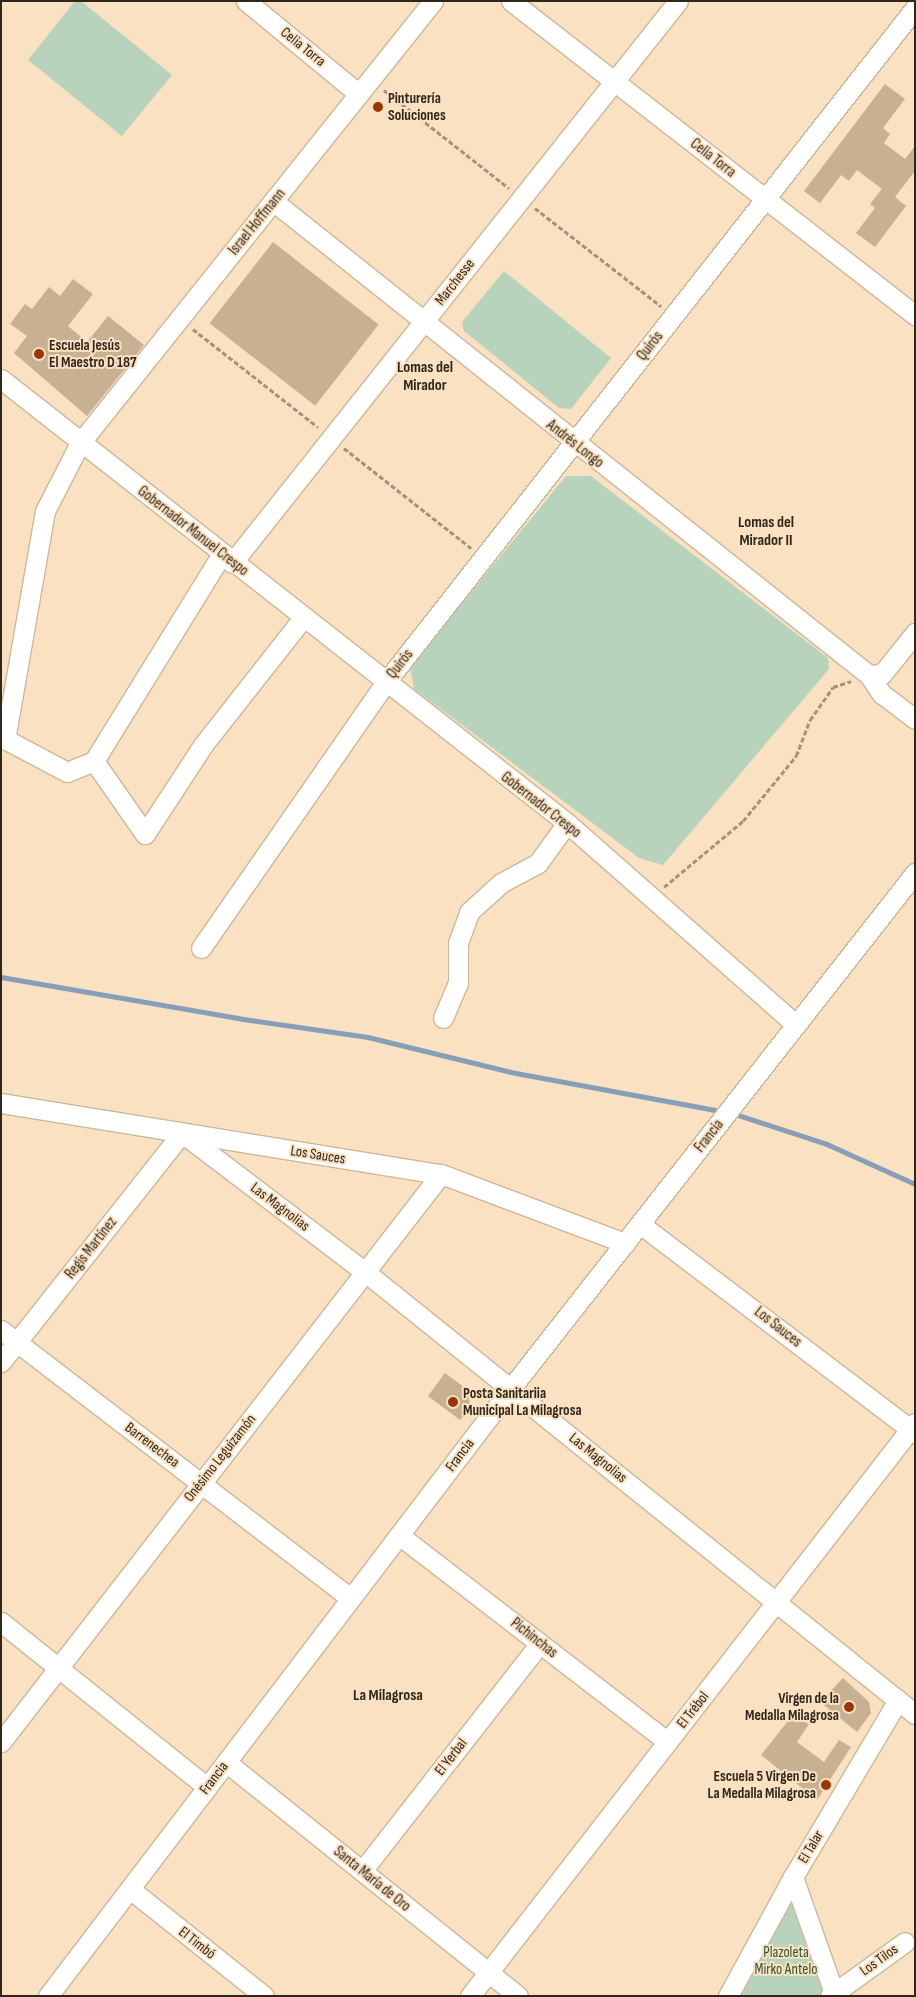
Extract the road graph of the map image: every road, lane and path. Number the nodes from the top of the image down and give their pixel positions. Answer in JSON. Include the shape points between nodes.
{"nodes":[{"id":1,"x":246,"y":1,"type":"edge"},
{"id":2,"x":433,"y":1,"type":"edge"},
{"id":3,"x":511,"y":1,"type":"edge"},
{"id":4,"x":678,"y":1,"type":"edge"},
{"id":5,"x":915,"y":8,"type":"edge"},
{"id":6,"x":614,"y":81,"type":"junction"},
{"id":7,"x":359,"y":94,"type":"junction"},
{"id":8,"x":765,"y":199,"type":"junction"},
{"id":9,"x":273,"y":201,"type":"junction"},
{"id":10,"x":915,"y":315,"type":"edge"},
{"id":11,"x":423,"y":322,"type":"junction"},
{"id":12,"x":1,"y":380,"type":"edge"},
{"id":13,"x":80,"y":443,"type":"junction"},
{"id":14,"x":574,"y":443,"type":"junction"},
{"id":15,"x":227,"y":558,"type":"junction"},
{"id":16,"x":303,"y":618,"type":"junction"},
{"id":17,"x":915,"y":633,"type":"edge"},
{"id":18,"x":876,"y":674,"type":"junction"},
{"id":19,"x":384,"y":683,"type":"junction"},
{"id":20,"x":915,"y":719,"type":"edge"},
{"id":21,"x":3,"y":738,"type":"edge"},
{"id":22,"x":94,"y":761,"type":"junction"},
{"id":23,"x":567,"y":823,"type":"junction"},
{"id":24,"x":915,"y":873,"type":"edge"},
{"id":25,"x":652,"y":898,"type":"junction"},
{"id":26,"x":202,"y":948,"type":"dead end"},
{"id":27,"x":443,"y":1018,"type":"dead end"},
{"id":28,"x":796,"y":1024,"type":"junction"},
{"id":29,"x":1,"y":1103,"type":"edge"},
{"id":30,"x":182,"y":1133,"type":"junction"},
{"id":31,"x":441,"y":1174,"type":"junction"},
{"id":32,"x":640,"y":1224,"type":"junction"},
{"id":33,"x":625,"y":1243,"type":"junction"},
{"id":34,"x":364,"y":1271,"type":"junction"},
{"id":35,"x":1,"y":1330,"type":"edge"},
{"id":36,"x":17,"y":1342,"type":"junction"},
{"id":37,"x":1,"y":1362,"type":"edge"},
{"id":38,"x":511,"y":1388,"type":"junction"},
{"id":39,"x":913,"y":1428,"type":"edge"},
{"id":40,"x":201,"y":1482,"type":"junction"},
{"id":41,"x":399,"y":1535,"type":"junction"},
{"id":42,"x":350,"y":1598,"type":"junction"},
{"id":43,"x":777,"y":1602,"type":"junction"},
{"id":44,"x":1,"y":1622,"type":"edge"},
{"id":45,"x":540,"y":1643,"type":"junction"},
{"id":46,"x":59,"y":1668,"type":"junction"},
{"id":47,"x":898,"y":1700,"type":"junction"},
{"id":48,"x":915,"y":1714,"type":"edge"},
{"id":49,"x":1,"y":1742,"type":"edge"},
{"id":50,"x":668,"y":1742,"type":"junction"},
{"id":51,"x":226,"y":1762,"type":"junction"},
{"id":52,"x":207,"y":1787,"type":"junction"},
{"id":53,"x":362,"y":1871,"type":"junction"},
{"id":54,"x":793,"y":1877,"type":"junction"},
{"id":55,"x":130,"y":1889,"type":"junction"},
{"id":56,"x":905,"y":1942,"type":"dead end"},
{"id":57,"x":489,"y":1972,"type":"junction"},
{"id":58,"x":832,"y":1994,"type":"edge"},
{"id":59,"x":48,"y":1996,"type":"edge"},
{"id":60,"x":264,"y":1996,"type":"edge"},
{"id":61,"x":470,"y":1996,"type":"edge"},
{"id":62,"x":518,"y":1996,"type":"edge"},
{"id":63,"x":728,"y":1996,"type":"edge"}],
"edges":[{"from":1,"to":7,"type":"street","name":"Celia Torra"},
{"from":2,"to":7,"type":"street","name":"Israel Hoffmann"},
{"from":3,"to":6,"type":"street","name":"Celia Torra"},
{"from":4,"to":6,"type":"street","name":"Marchesse"},
{"from":5,"to":8,"type":"street","name":"Quirós"},
{"from":6,"to":8,"type":"street","name":"Celia Torra"},
{"from":6,"to":11,"type":"street","name":"Marchesse"},
{"from":7,"to":9,"type":"street","name":"Israel Hoffmann"},
{"from":8,"to":10,"type":"street","name":"Celia Torra"},
{"from":8,"to":14,"type":"street","name":"Quirós"},
{"from":9,"to":11,"type":"street","name":"Andrés Longo"},
{"from":9,"to":13,"type":"street","name":"Israel Hoffmann"},
{"from":11,"to":14,"type":"street","name":"Andrés Longo"},
{"from":11,"to":15,"type":"street","name":"Marchesse"},
{"from":12,"to":13,"type":"street","name":"Gobernador Manuel Crespo"},
{"from":13,"to":15,"type":"street","name":"Gobernador Manuel Crespo"},
{"from":13,"to":21,"type":"street","name":"Israel Hoffmann","via":[[45,510]]},
{"from":14,"to":18,"type":"street","name":"Andrés Longo"},
{"from":14,"to":19,"type":"street","name":"Quirós"},
{"from":15,"to":16,"type":"street","name":"Gobernador Manuel Crespo"},
{"from":15,"to":22,"type":"street","name":"Marchesse"},
{"from":16,"to":19,"type":"street","name":"Gobernador Manuel Crespo"},
{"from":16,"to":22,"type":"street","via":[[203,745],[145,834]]},
{"from":17,"to":18,"type":"street"},
{"from":18,"to":20,"type":"street","name":"Andrés Longo","via":[[882,694]]},
{"from":18,"to":25,"type":"path","via":[[833,687],[810,720],[796,756],[743,821]]},
{"from":19,"to":23,"type":"street","name":"Gobernador Crespo"},
{"from":19,"to":26,"type":"street","name":"Quirós"},
{"from":21,"to":22,"type":"street","via":[[67,772]]},
{"from":23,"to":25,"type":"street","name":"Gobernador Crespo"},
{"from":23,"to":27,"type":"street","via":[[538,863],[501,884],[469,912],[458,943],[458,983]]},
{"from":24,"to":28,"type":"street","name":"Francia"},
{"from":25,"to":28,"type":"street","name":"Gobernador Crespo"},
{"from":28,"to":32,"type":"street","name":"Francia"},
{"from":29,"to":30,"type":"street","name":"Los Sauces"},
{"from":30,"to":31,"type":"street","name":"Los Sauces"},
{"from":30,"to":34,"type":"street","name":"Las Magnolias"},
{"from":30,"to":36,"type":"street","name":"Regis Martínez"},
{"from":31,"to":33,"type":"street","name":"Los Sauces"},
{"from":31,"to":34,"type":"street","name":"Onésimo Leguizamón"},
{"from":32,"to":33,"type":"street","name":"Francia"},
{"from":32,"to":39,"type":"street","name":"Los Sauces"},
{"from":33,"to":38,"type":"street","name":"Francia"},
{"from":34,"to":38,"type":"street","name":"Las Magnolias"},
{"from":34,"to":40,"type":"street","name":"Onésimo Leguizamón"},
{"from":35,"to":36,"type":"street","name":"Barrenechea"},
{"from":36,"to":37,"type":"street","name":"Regis Martínez"},
{"from":36,"to":40,"type":"street","name":"Barrenechea"},
{"from":38,"to":41,"type":"street","name":"Francia"},
{"from":38,"to":43,"type":"street","name":"Las Magnolias"},
{"from":39,"to":43,"type":"street","name":"El Trébol"},
{"from":40,"to":42,"type":"street","name":"Barrenechea"},
{"from":40,"to":46,"type":"street","name":"Onésimo Leguizamón"},
{"from":41,"to":42,"type":"street","name":"Francia"},
{"from":41,"to":45,"type":"street","name":"Pichinchas"},
{"from":42,"to":51,"type":"street","name":"Francia"},
{"from":43,"to":47,"type":"street","name":"Las Magnolias"},
{"from":43,"to":50,"type":"street","name":"El Trébol"},
{"from":44,"to":46,"type":"street"},
{"from":45,"to":50,"type":"street","name":"Pichinchas"},
{"from":45,"to":53,"type":"street","name":"El Yerbal"},
{"from":46,"to":49,"type":"street","name":"Onésimo Leguizamón"},
{"from":46,"to":52,"type":"street"},
{"from":47,"to":48,"type":"street","name":"Las Magnolias"},
{"from":47,"to":54,"type":"street","name":"El Talar"},
{"from":50,"to":57,"type":"street","name":"El Trébol"},
{"from":51,"to":52,"type":"street","name":"Francia"},
{"from":51,"to":53,"type":"street","name":"Santa María de Oro"},
{"from":52,"to":55,"type":"street","name":"Francia"},
{"from":53,"to":57,"type":"street","name":"Santa María de Oro"},
{"from":54,"to":58,"type":"street"},
{"from":54,"to":63,"type":"street","name":"El Talar"},
{"from":55,"to":59,"type":"street","name":"Francia"},
{"from":55,"to":60,"type":"street","name":"El Timbó"},
{"from":56,"to":58,"type":"street","name":"Los Tilos"},
{"from":57,"to":61,"type":"street","name":"El Trébol"},
{"from":57,"to":62,"type":"street","name":"Santa María de Oro"}]}
